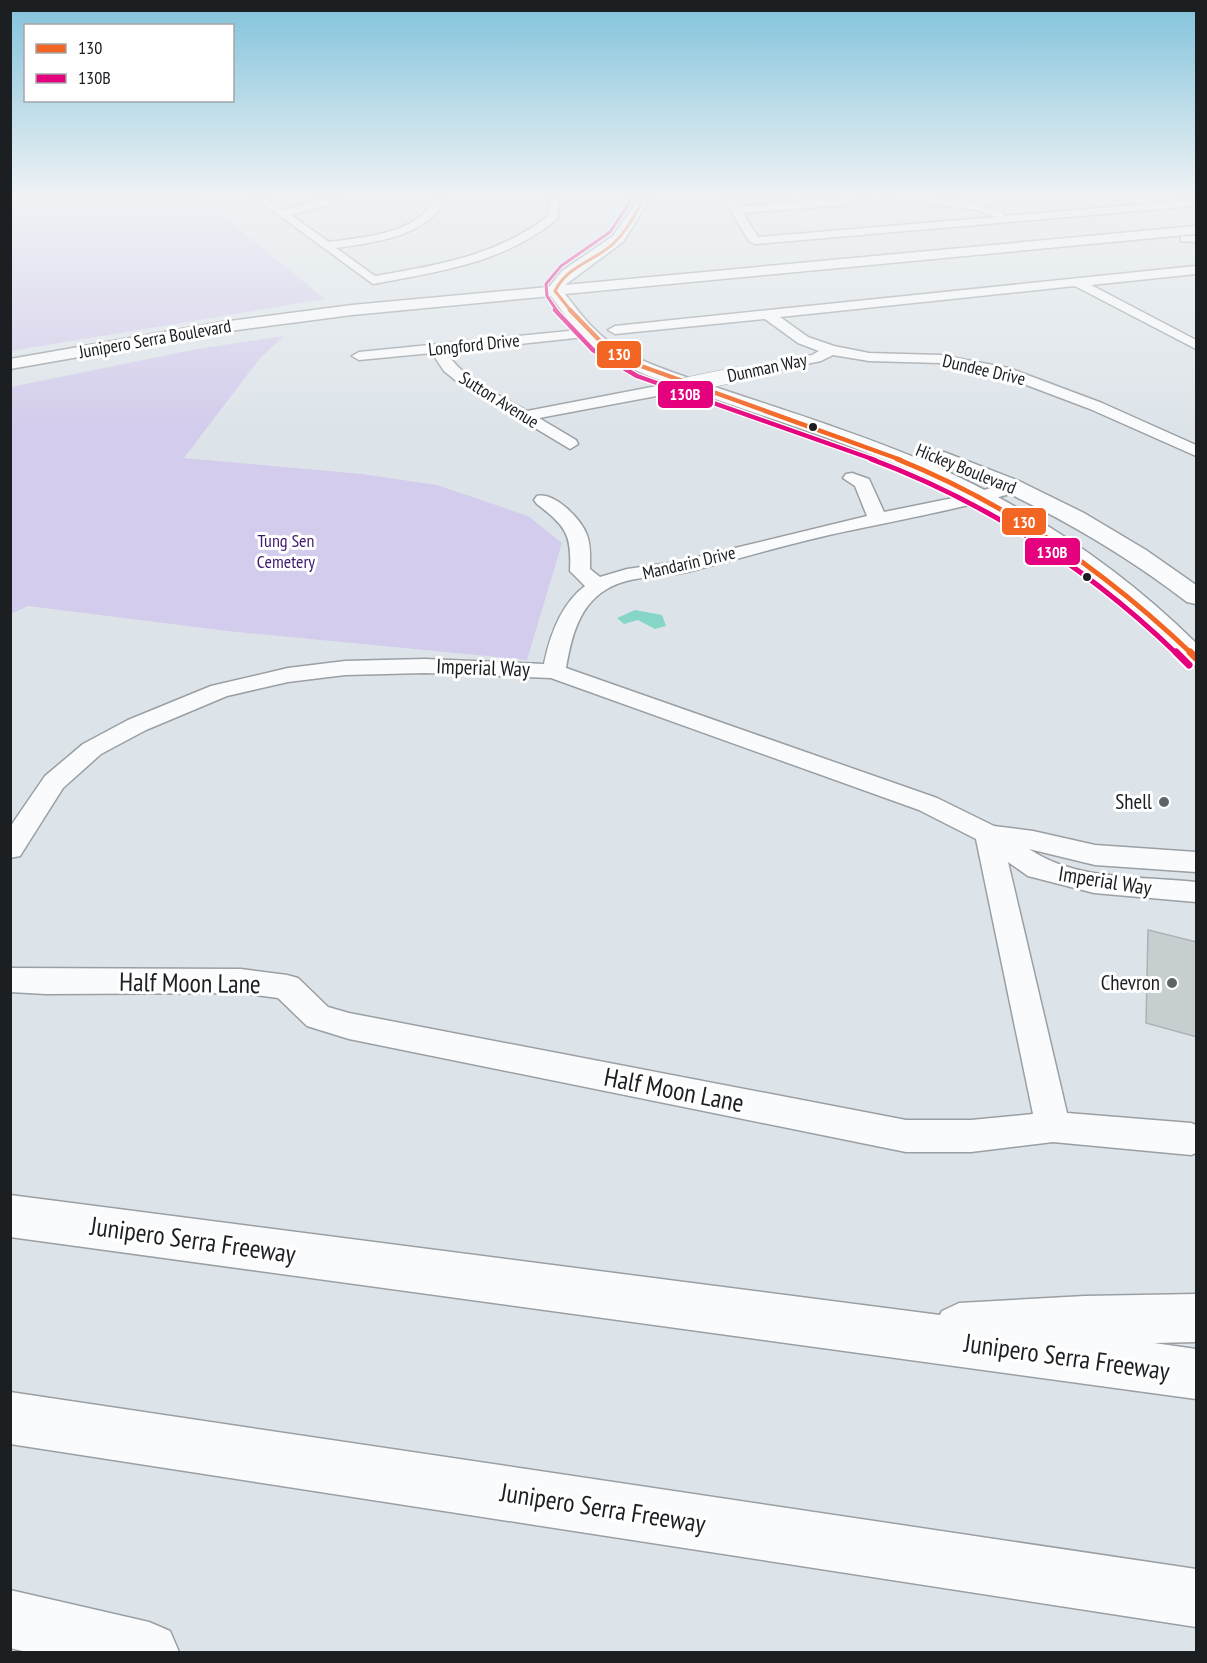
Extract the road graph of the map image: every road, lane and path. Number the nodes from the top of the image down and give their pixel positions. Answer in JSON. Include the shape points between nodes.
{"nodes":[{"id":1,"x":364,"y":274,"type":"edge"},
{"id":2,"x":408,"y":274,"type":"edge"},
{"id":3,"x":543,"y":274,"type":"edge"},
{"id":4,"x":569,"y":274,"type":"edge"},
{"id":5,"x":595,"y":274,"type":"edge"},
{"id":6,"x":635,"y":274,"type":"edge"},
{"id":7,"x":741,"y":274,"type":"edge"},
{"id":8,"x":796,"y":274,"type":"edge"},
{"id":9,"x":1170,"y":274,"type":"edge"},
{"id":10,"x":1179,"y":274,"type":"edge"},
{"id":11,"x":1197,"y":281,"type":"edge"},
{"id":12,"x":657,"y":282,"type":"junction"},
{"id":13,"x":1077,"y":282,"type":"junction"},
{"id":14,"x":563,"y":301,"type":"junction"},
{"id":15,"x":593,"y":301,"type":"junction"},
{"id":16,"x":352,"y":310,"type":"junction"},
{"id":17,"x":767,"y":314,"type":"junction"},
{"id":18,"x":615,"y":330,"type":"junction"},
{"id":19,"x":589,"y":333,"type":"junction"},
{"id":20,"x":1197,"y":345,"type":"edge"},
{"id":21,"x":437,"y":349,"type":"junction"},
{"id":22,"x":831,"y":350,"type":"junction"},
{"id":23,"x":359,"y":356,"type":"dead end"},
{"id":24,"x":10,"y":364,"type":"edge"},
{"id":25,"x":10,"y":370,"type":"edge"},
{"id":26,"x":524,"y":416,"type":"junction"},
{"id":27,"x":570,"y":444,"type":"dead end"},
{"id":28,"x":1197,"y":451,"type":"edge"},
{"id":29,"x":852,"y":478,"type":"dead end"},
{"id":30,"x":1014,"y":487,"type":"junction"},
{"id":31,"x":981,"y":498,"type":"junction"},
{"id":32,"x":543,"y":500,"type":"dead end"},
{"id":33,"x":877,"y":519,"type":"junction"},
{"id":34,"x":598,"y":586,"type":"junction"},
{"id":35,"x":1197,"y":597,"type":"edge"},
{"id":36,"x":1197,"y":658,"type":"edge"},
{"id":37,"x":554,"y":670,"type":"junction"},
{"id":38,"x":988,"y":834,"type":"junction"},
{"id":39,"x":10,"y":849,"type":"edge"},
{"id":40,"x":1197,"y":862,"type":"edge"},
{"id":41,"x":1197,"y":892,"type":"edge"},
{"id":42,"x":10,"y":980,"type":"edge"},
{"id":43,"x":1053,"y":1127,"type":"junction"},
{"id":44,"x":1191,"y":1139,"type":"dead end"},
{"id":45,"x":10,"y":1216,"type":"edge"},
{"id":46,"x":1197,"y":1318,"type":"edge"},
{"id":47,"x":887,"y":1333,"type":"junction"},
{"id":48,"x":1197,"y":1374,"type":"edge"},
{"id":49,"x":10,"y":1418,"type":"edge"},
{"id":50,"x":1197,"y":1598,"type":"edge"},
{"id":51,"x":10,"y":1619,"type":"edge"},
{"id":52,"x":149,"y":1653,"type":"edge"}],
"edges":[{"from":1,"to":2,"type":"street","via":[[373,280]]},
{"from":3,"to":16,"type":"main road","via":[[456,295]]},
{"from":4,"to":14,"type":"main road","via":[[565,276]]},
{"from":5,"to":15,"type":"main road"},
{"from":6,"to":12,"type":"main road"},
{"from":7,"to":12,"type":"main road","name":"Junipero Serra Boulevard"},
{"from":8,"to":15,"type":"main road","via":[[634,292]]},
{"from":9,"to":13,"type":"street"},
{"from":10,"to":11,"type":"street"},
{"from":12,"to":15,"type":"main road","name":"Junipero Serra Boulevard"},
{"from":13,"to":17,"type":"street"},
{"from":13,"to":20,"type":"street"},
{"from":14,"to":15,"type":"main road","name":"Junipero Serra Boulevard"},
{"from":14,"to":16,"type":"main road","name":"Junipero Serra Boulevard"},
{"from":14,"to":19,"type":"main road","name":"Hickey Boulevard"},
{"from":14,"to":25,"type":"main road","name":"Junipero Serra Boulevard","via":[[250,333]]},
{"from":15,"to":18,"type":"main road","name":"Hickey Boulevard"},
{"from":16,"to":24,"type":"main road","name":"Junipero Serra Boulevard","via":[[211,329]]},
{"from":17,"to":18,"type":"street"},
{"from":17,"to":22,"type":"street","name":"Dundee Drive","via":[[797,336]]},
{"from":18,"to":30,"type":"main road","name":"Hickey Boulevard","via":[[630,343],[669,362],[924,451]]},
{"from":19,"to":21,"type":"street","name":"Longford Drive"},
{"from":19,"to":31,"type":"main road","name":"Hickey Boulevard","via":[[642,366],[879,452]]},
{"from":21,"to":23,"type":"street","name":"Longford Drive"},
{"from":21,"to":26,"type":"street","name":"Sutton Avenue","via":[[449,368]]},
{"from":22,"to":26,"type":"street","name":"Dunman Way","bridge":true,"via":[[816,358]]},
{"from":22,"to":28,"type":"street","name":"Dundee Drive","via":[[869,357],[940,359],[1004,371]]},
{"from":26,"to":27,"type":"street","name":"Sutton Avenue"},
{"from":29,"to":33,"type":"street","via":[[863,483]]},
{"from":30,"to":31,"type":"street","name":"Mandarin Drive"},
{"from":30,"to":35,"type":"main road","name":"Hickey Boulevard","via":[[1109,536]]},
{"from":31,"to":33,"type":"street","name":"Mandarin Drive"},
{"from":31,"to":36,"type":"main road","name":"Hickey Boulevard","via":[[1027,522],[1104,573]]},
{"from":32,"to":34,"type":"street","via":[[574,525],[582,546],[580,571]]},
{"from":33,"to":34,"type":"street","name":"Mandarin Drive","via":[[791,537],[675,569],[612,579]]},
{"from":34,"to":37,"type":"street","name":"Mandarin Drive","via":[[571,613]]},
{"from":37,"to":38,"type":"street","name":"Imperial Way","via":[[928,804]]},
{"from":37,"to":39,"type":"street","name":"Imperial Way","via":[[345,668],[288,675],[219,691],[137,725],[92,749],[54,783]]},
{"from":38,"to":40,"type":"street","name":"Imperial Way","via":[[1095,855]]},
{"from":38,"to":41,"type":"street","name":"Imperial Way","via":[[1038,869],[1055,874],[1103,884]]},
{"from":38,"to":43,"type":"street"},
{"from":42,"to":43,"type":"street","name":"Half Moon Lane","via":[[241,981],[287,987],[318,1017],[349,1026],[906,1136],[971,1136]]},
{"from":43,"to":44,"type":"street","name":"Half Moon Lane"},
{"from":45,"to":47,"type":"main road","name":"Junipero Serra Freeway"},
{"from":46,"to":47,"type":"main road","via":[[1085,1320]]},
{"from":47,"to":48,"type":"main road","name":"Junipero Serra Freeway"},
{"from":49,"to":50,"type":"main road","name":"Junipero Serra Freeway"},
{"from":51,"to":52,"type":"main road"}]}
